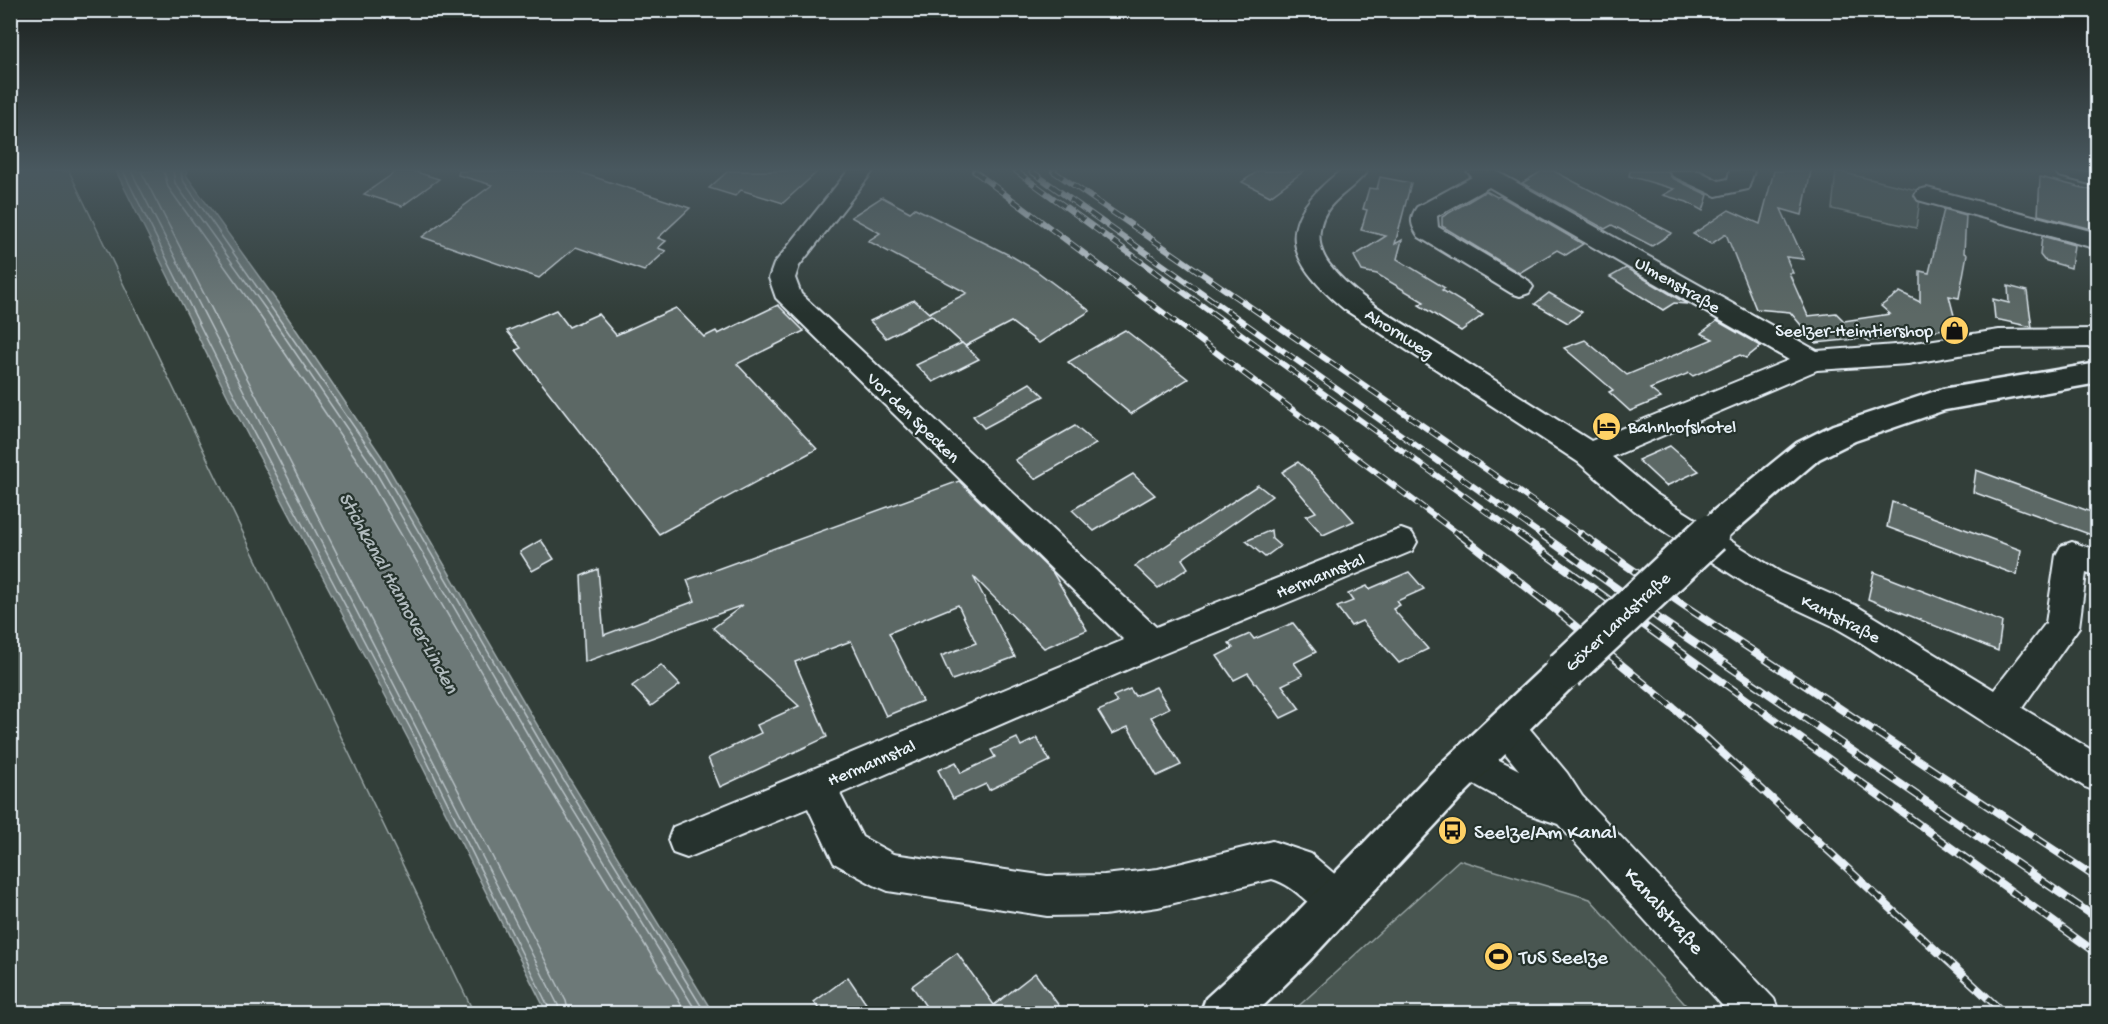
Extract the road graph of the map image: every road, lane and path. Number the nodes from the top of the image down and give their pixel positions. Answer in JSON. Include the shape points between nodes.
{"nodes":[{"id":1,"x":823,"y":219,"type":"edge"},
{"id":2,"x":1309,"y":219,"type":"edge"},
{"id":3,"x":1423,"y":219,"type":"edge"},
{"id":4,"x":1563,"y":219,"type":"edge"},
{"id":5,"x":2015,"y":219,"type":"edge"},
{"id":6,"x":2097,"y":241,"type":"edge"},
{"id":7,"x":1520,"y":287,"type":"dead end"},
{"id":8,"x":2096,"y":338,"type":"dead end"},
{"id":9,"x":1813,"y":361,"type":"junction"},
{"id":10,"x":2097,"y":373,"type":"edge"},
{"id":11,"x":1589,"y":454,"type":"junction"},
{"id":12,"x":1401,"y":542,"type":"dead end"},
{"id":13,"x":2092,"y":562,"type":"dead end"},
{"id":14,"x":1151,"y":644,"type":"junction"},
{"id":15,"x":1998,"y":712,"type":"junction"},
{"id":16,"x":1506,"y":727,"type":"junction"},
{"id":17,"x":1469,"y":762,"type":"junction"},
{"id":18,"x":2097,"y":775,"type":"edge"},
{"id":19,"x":817,"y":786,"type":"junction"},
{"id":20,"x":1569,"y":809,"type":"junction"},
{"id":21,"x":687,"y":840,"type":"dead end"},
{"id":22,"x":1337,"y":902,"type":"junction"},
{"id":23,"x":1222,"y":1014,"type":"edge"},
{"id":24,"x":1759,"y":1014,"type":"edge"}],
"edges":[{"from":1,"to":14,"type":"street","name":"Vor den Specken","via":[[788,264],[782,278],[789,298]]},
{"from":2,"to":11,"type":"street","name":"Ahornweg","via":[[1309,249],[1330,283],[1365,311]]},
{"from":3,"to":7,"type":"street","via":[[1428,232]]},
{"from":4,"to":9,"type":"street","name":"Ulmenstraße"},
{"from":5,"to":6,"type":"street"},
{"from":8,"to":9,"type":"street","via":[[1999,339],[1908,354]]},
{"from":9,"to":11,"type":"street"},
{"from":10,"to":16,"type":"main road","name":"Göxer Landstraße","bridge":true,"via":[[1942,400],[1844,433],[1808,451],[1724,521]]},
{"from":11,"to":15,"type":"street","name":"Kantstraße","via":[[1646,502],[1758,575],[1843,615]]},
{"from":12,"to":14,"type":"street","name":"Hermannstal"},
{"from":13,"to":15,"type":"street","via":[[2072,555],[2062,627]]},
{"from":14,"to":19,"type":"street","name":"Hermannstal"},
{"from":15,"to":18,"type":"street","name":"Kantstraße"},
{"from":16,"to":17,"type":"main road","name":"Göxer Landstraße"},
{"from":16,"to":20,"type":"street","name":"Kanalstraße"},
{"from":17,"to":20,"type":"street","via":[[1541,802]]},
{"from":17,"to":22,"type":"main road","name":"Göxer Landstraße"},
{"from":19,"to":21,"type":"street"},
{"from":19,"to":22,"type":"street","name":"Hermannstal","via":[[848,850],[888,872],[1047,896],[1104,896],[1158,888],[1272,860],[1297,867]]},
{"from":20,"to":24,"type":"street","name":"Kanalstraße"},
{"from":22,"to":23,"type":"main road","name":"Göxer Landstraße"}]}
